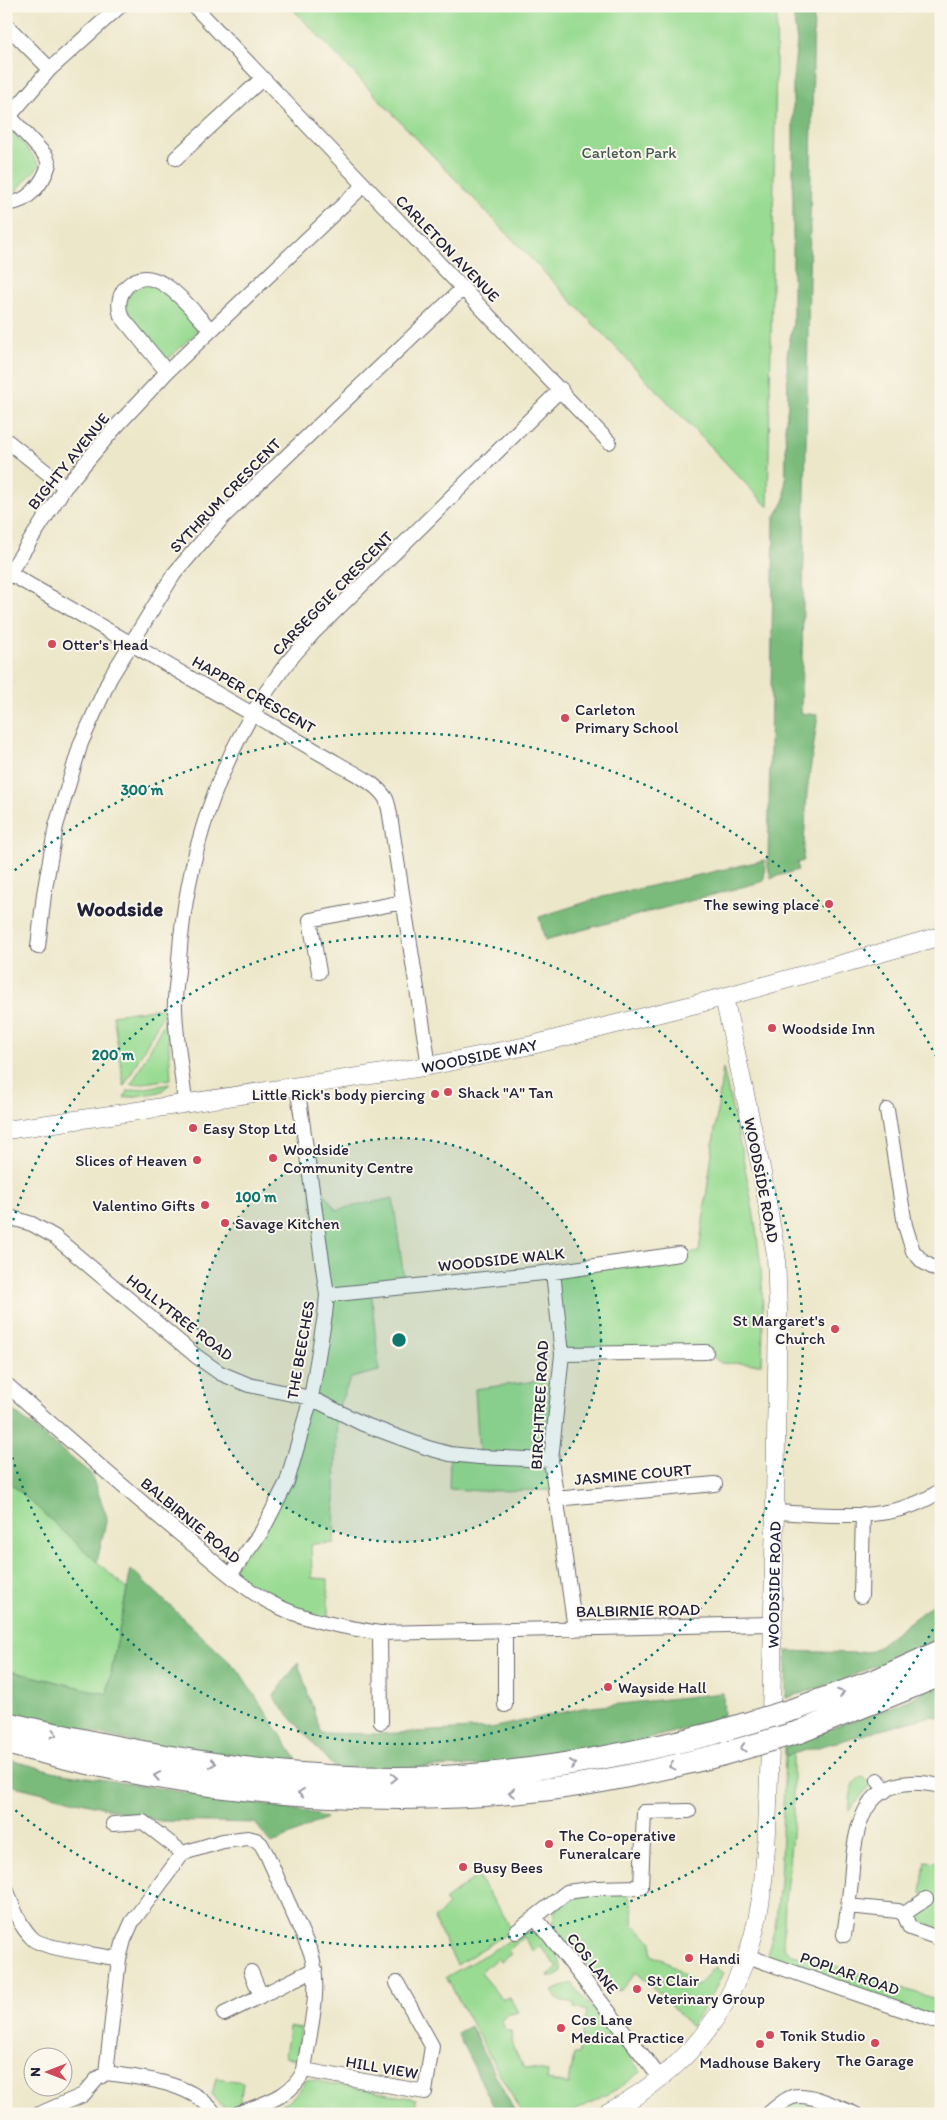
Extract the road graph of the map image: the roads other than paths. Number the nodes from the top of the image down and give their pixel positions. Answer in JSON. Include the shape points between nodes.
{"nodes":[{"id":1,"x":120,"y":6,"type":"edge"},
{"id":2,"x":194,"y":6,"type":"edge"},
{"id":3,"x":6,"y":25,"type":"edge"},
{"id":4,"x":50,"y":69,"type":"junction"},
{"id":5,"x":262,"y":78,"type":"junction"},
{"id":6,"x":8,"y":118,"type":"edge"},
{"id":7,"x":176,"y":158,"type":"dead end"},
{"id":8,"x":363,"y":186,"type":"junction"},
{"id":9,"x":6,"y":203,"type":"edge"},
{"id":10,"x":463,"y":288,"type":"junction"},
{"id":11,"x":211,"y":330,"type":"junction"},
{"id":12,"x":168,"y":372,"type":"junction"},
{"id":13,"x":560,"y":389,"type":"junction"},
{"id":14,"x":6,"y":440,"type":"edge"},
{"id":15,"x":609,"y":442,"type":"dead end"},
{"id":16,"x":65,"y":487,"type":"junction"},
{"id":17,"x":8,"y":576,"type":"edge"},
{"id":18,"x":132,"y":644,"type":"junction"},
{"id":19,"x":252,"y":714,"type":"junction"},
{"id":20,"x":403,"y":902,"type":"junction"},
{"id":21,"x":941,"y":936,"type":"edge"},
{"id":22,"x":38,"y":947,"type":"dead end"},
{"id":23,"x":319,"y":972,"type":"dead end"},
{"id":24,"x":724,"y":997,"type":"junction"},
{"id":25,"x":429,"y":1066,"type":"junction"},
{"id":26,"x":297,"y":1085,"type":"junction"},
{"id":27,"x":185,"y":1103,"type":"junction"},
{"id":28,"x":887,"y":1110,"type":"dead end"},
{"id":29,"x":6,"y":1130,"type":"edge"},
{"id":30,"x":6,"y":1216,"type":"edge"},
{"id":31,"x":679,"y":1254,"type":"dead end"},
{"id":32,"x":553,"y":1272,"type":"junction"},
{"id":33,"x":941,"y":1272,"type":"edge"},
{"id":34,"x":327,"y":1295,"type":"junction"},
{"id":35,"x":706,"y":1352,"type":"dead end"},
{"id":36,"x":562,"y":1354,"type":"junction"},
{"id":37,"x":6,"y":1384,"type":"edge"},
{"id":38,"x":311,"y":1398,"type":"junction"},
{"id":39,"x":551,"y":1460,"type":"junction"},
{"id":40,"x":715,"y":1484,"type":"dead end"},
{"id":41,"x":941,"y":1490,"type":"edge"},
{"id":42,"x":555,"y":1499,"type":"junction"},
{"id":43,"x":774,"y":1512,"type":"junction"},
{"id":44,"x":863,"y":1514,"type":"junction"},
{"id":45,"x":230,"y":1574,"type":"junction"},
{"id":46,"x":861,"y":1596,"type":"dead end"},
{"id":47,"x":773,"y":1624,"type":"junction"},
{"id":48,"x":575,"y":1628,"type":"junction"},
{"id":49,"x":505,"y":1630,"type":"junction"},
{"id":50,"x":380,"y":1633,"type":"junction"},
{"id":51,"x":941,"y":1651,"type":"edge"},
{"id":52,"x":941,"y":1675,"type":"edge"},
{"id":53,"x":505,"y":1705,"type":"dead end"},
{"id":54,"x":6,"y":1722,"type":"edge"},
{"id":55,"x":381,"y":1722,"type":"dead end"},
{"id":56,"x":6,"y":1743,"type":"edge"},
{"id":57,"x":717,"y":1744,"type":"junction"},
{"id":58,"x":257,"y":1779,"type":"junction"},
{"id":59,"x":941,"y":1786,"type":"edge"},
{"id":60,"x":689,"y":1811,"type":"dead end"},
{"id":61,"x":113,"y":1824,"type":"dead end"},
{"id":62,"x":183,"y":1853,"type":"junction"},
{"id":63,"x":6,"y":1888,"type":"edge"},
{"id":64,"x":926,"y":1899,"type":"dead end"},
{"id":65,"x":848,"y":1906,"type":"junction"},
{"id":66,"x":904,"y":1914,"type":"junction"},
{"id":67,"x":535,"y":1917,"type":"junction"},
{"id":68,"x":516,"y":1932,"type":"dead end"},
{"id":69,"x":844,"y":1935,"type":"dead end"},
{"id":70,"x":941,"y":1939,"type":"edge"},
{"id":71,"x":747,"y":1956,"type":"junction"},
{"id":72,"x":119,"y":1959,"type":"junction"},
{"id":73,"x":315,"y":1969,"type":"junction"},
{"id":74,"x":251,"y":1972,"type":"dead end"},
{"id":75,"x":397,"y":1983,"type":"dead end"},
{"id":76,"x":261,"y":1996,"type":"junction"},
{"id":77,"x":224,"y":2014,"type":"dead end"},
{"id":78,"x":941,"y":2023,"type":"edge"},
{"id":79,"x":304,"y":2070,"type":"junction"},
{"id":80,"x":106,"y":2073,"type":"junction"},
{"id":81,"x":661,"y":2079,"type":"junction"},
{"id":82,"x":39,"y":2114,"type":"edge"},
{"id":83,"x":215,"y":2114,"type":"edge"},
{"id":84,"x":237,"y":2114,"type":"edge"},
{"id":85,"x":605,"y":2114,"type":"edge"},
{"id":86,"x":768,"y":2114,"type":"edge"},
{"id":87,"x":855,"y":2114,"type":"edge"}],
"edges":[{"from":1,"to":4,"type":"street"},
{"from":2,"to":5,"type":"street","name":"CARLETON AVENUE"},
{"from":3,"to":4,"type":"street"},
{"from":4,"to":6,"type":"street"},
{"from":5,"to":7,"type":"street"},
{"from":5,"to":8,"type":"street","name":"CARLETON AVENUE"},
{"from":6,"to":9,"type":"street","via":[[50,164],[42,181],[25,198]]},
{"from":8,"to":10,"type":"street","name":"CARLETON AVENUE"},
{"from":8,"to":11,"type":"street","name":"BIGHTY AVENUE"},
{"from":10,"to":13,"type":"street","name":"CARLETON AVENUE"},
{"from":10,"to":18,"type":"street","name":"SYTHRUM CRESCENT","via":[[223,517],[174,574]]},
{"from":11,"to":12,"type":"street","name":"BIGHTY AVENUE"},
{"from":11,"to":12,"type":"street","via":[[160,280],[143,278],[128,285],[119,299],[121,316]]},
{"from":12,"to":16,"type":"street","name":"BIGHTY AVENUE"},
{"from":13,"to":15,"type":"street","name":"CARLETON AVENUE"},
{"from":13,"to":19,"type":"street","name":"CARSEGGIE CRESCENT","via":[[313,633],[279,673]]},
{"from":14,"to":16,"type":"street"},
{"from":16,"to":17,"type":"street","name":"BIGHTY AVENUE"},
{"from":17,"to":18,"type":"street","name":"HAPPER CRESCENT"},
{"from":18,"to":19,"type":"street","name":"HAPPER CRESCENT"},
{"from":18,"to":22,"type":"street","name":"SYTHRUM CRESCENT","via":[[95,709],[68,783],[46,877]]},
{"from":19,"to":20,"type":"street","name":"HAPPER CRESCENT","via":[[381,792],[389,808]]},
{"from":19,"to":27,"type":"street","name":"CARSEGGIE CRESCENT","via":[[212,800],[186,901],[175,1007]]},
{"from":20,"to":23,"type":"street","via":[[310,920]]},
{"from":20,"to":25,"type":"street","name":"HAPPER CRESCENT"},
{"from":21,"to":24,"type":"street","name":"WOODSIDE WAY"},
{"from":24,"to":25,"type":"street","name":"WOODSIDE WAY","via":[[532,1045]]},
{"from":24,"to":43,"type":"street","name":"WOODSIDE ROAD","via":[[776,1254]]},
{"from":25,"to":26,"type":"street","name":"WOODSIDE WAY"},
{"from":26,"to":27,"type":"street","name":"WOODSIDE WAY"},
{"from":26,"to":34,"type":"street","name":"THE BEECHES"},
{"from":27,"to":29,"type":"street","name":"WOODSIDE WAY"},
{"from":28,"to":33,"type":"street","via":[[905,1225],[913,1251],[923,1262]]},
{"from":30,"to":38,"type":"street","name":"HOLLYTREE ROAD","via":[[32,1224],[55,1237],[220,1373],[249,1385]]},
{"from":31,"to":32,"type":"street","name":"WOODSIDE WALK"},
{"from":32,"to":34,"type":"street","name":"WOODSIDE WALK"},
{"from":32,"to":36,"type":"street","name":"BIRCHTREE ROAD"},
{"from":34,"to":38,"type":"street","name":"THE BEECHES"},
{"from":35,"to":36,"type":"street"},
{"from":36,"to":39,"type":"street","name":"BIRCHTREE ROAD"},
{"from":37,"to":45,"type":"street","name":"BALBIRNIE ROAD","via":[[161,1519]]},
{"from":38,"to":39,"type":"street","name":"HOLLYTREE ROAD","via":[[363,1424],[450,1454]]},
{"from":38,"to":45,"type":"street","name":"THE BEECHES","via":[[286,1482],[262,1531]]},
{"from":39,"to":42,"type":"street","name":"BIRCHTREE ROAD"},
{"from":40,"to":42,"type":"street","name":"JASMINE COURT"},
{"from":41,"to":44,"type":"street","via":[[915,1505]]},
{"from":42,"to":48,"type":"street","name":"BIRCHTREE ROAD"},
{"from":43,"to":44,"type":"street"},
{"from":43,"to":47,"type":"street","name":"WOODSIDE ROAD"},
{"from":44,"to":46,"type":"street"},
{"from":45,"to":50,"type":"street","name":"BALBIRNIE ROAD","via":[[260,1597],[295,1614],[328,1624]]},
{"from":47,"to":48,"type":"street","name":"BALBIRNIE ROAD"},
{"from":47,"to":71,"type":"street","name":"WOODSIDE ROAD","via":[[764,1884],[758,1922]]},
{"from":48,"to":49,"type":"street","name":"BALBIRNIE ROAD"},
{"from":49,"to":50,"type":"street","name":"BALBIRNIE ROAD"},
{"from":49,"to":53,"type":"street"},
{"from":50,"to":55,"type":"street"},
{"from":57,"to":51,"type":"highway","one_way":true,"bridge":true},
{"from":52,"to":57,"type":"highway","one_way":true,"bridge":true,"via":[[799,1732]]},
{"from":54,"to":58,"type":"highway","one_way":true},
{"from":58,"to":56,"type":"highway","one_way":true,"via":[[194,1782],[102,1766]]},
{"from":57,"to":58,"type":"highway","via":[[664,1768],[532,1791],[416,1798],[345,1786]]},
{"from":59,"to":65,"type":"street","via":[[910,1782],[881,1785],[858,1826]]},
{"from":60,"to":67,"type":"street","via":[[644,1812],[641,1887],[567,1892]]},
{"from":61,"to":62,"type":"street","via":[[143,1822]]},
{"from":62,"to":72,"type":"street","via":[[132,1922]]},
{"from":62,"to":73,"type":"street","via":[[236,1838],[256,1840],[261,1844],[311,1953]]},
{"from":63,"to":72,"type":"street","via":[[13,1907],[33,1939],[54,1947]]},
{"from":64,"to":66,"type":"street"},
{"from":65,"to":66,"type":"street"},
{"from":65,"to":69,"type":"street"},
{"from":66,"to":70,"type":"street","via":[[910,1928]]},
{"from":67,"to":68,"type":"street"},
{"from":67,"to":81,"type":"street","name":"COS LANE"},
{"from":71,"to":78,"type":"street","name":"POPLAR ROAD"},
{"from":71,"to":81,"type":"street","name":"WOODSIDE ROAD","via":[[727,2001],[709,2028]]},
{"from":72,"to":80,"type":"street"},
{"from":73,"to":76,"type":"street"},
{"from":73,"to":79,"type":"street"},
{"from":74,"to":76,"type":"street"},
{"from":75,"to":79,"type":"street","name":"HILL VIEW","via":[[432,2046],[425,2092]]},
{"from":76,"to":77,"type":"street"},
{"from":79,"to":84,"type":"street","via":[[296,2086],[288,2092]]},
{"from":80,"to":82,"type":"street","via":[[97,2078],[83,2095]]},
{"from":80,"to":83,"type":"street","via":[[142,2078],[190,2092],[201,2098]]},
{"from":81,"to":85,"type":"street","name":"WOODSIDE ROAD"},
{"from":86,"to":87,"type":"street","via":[[798,2096]]}]}
